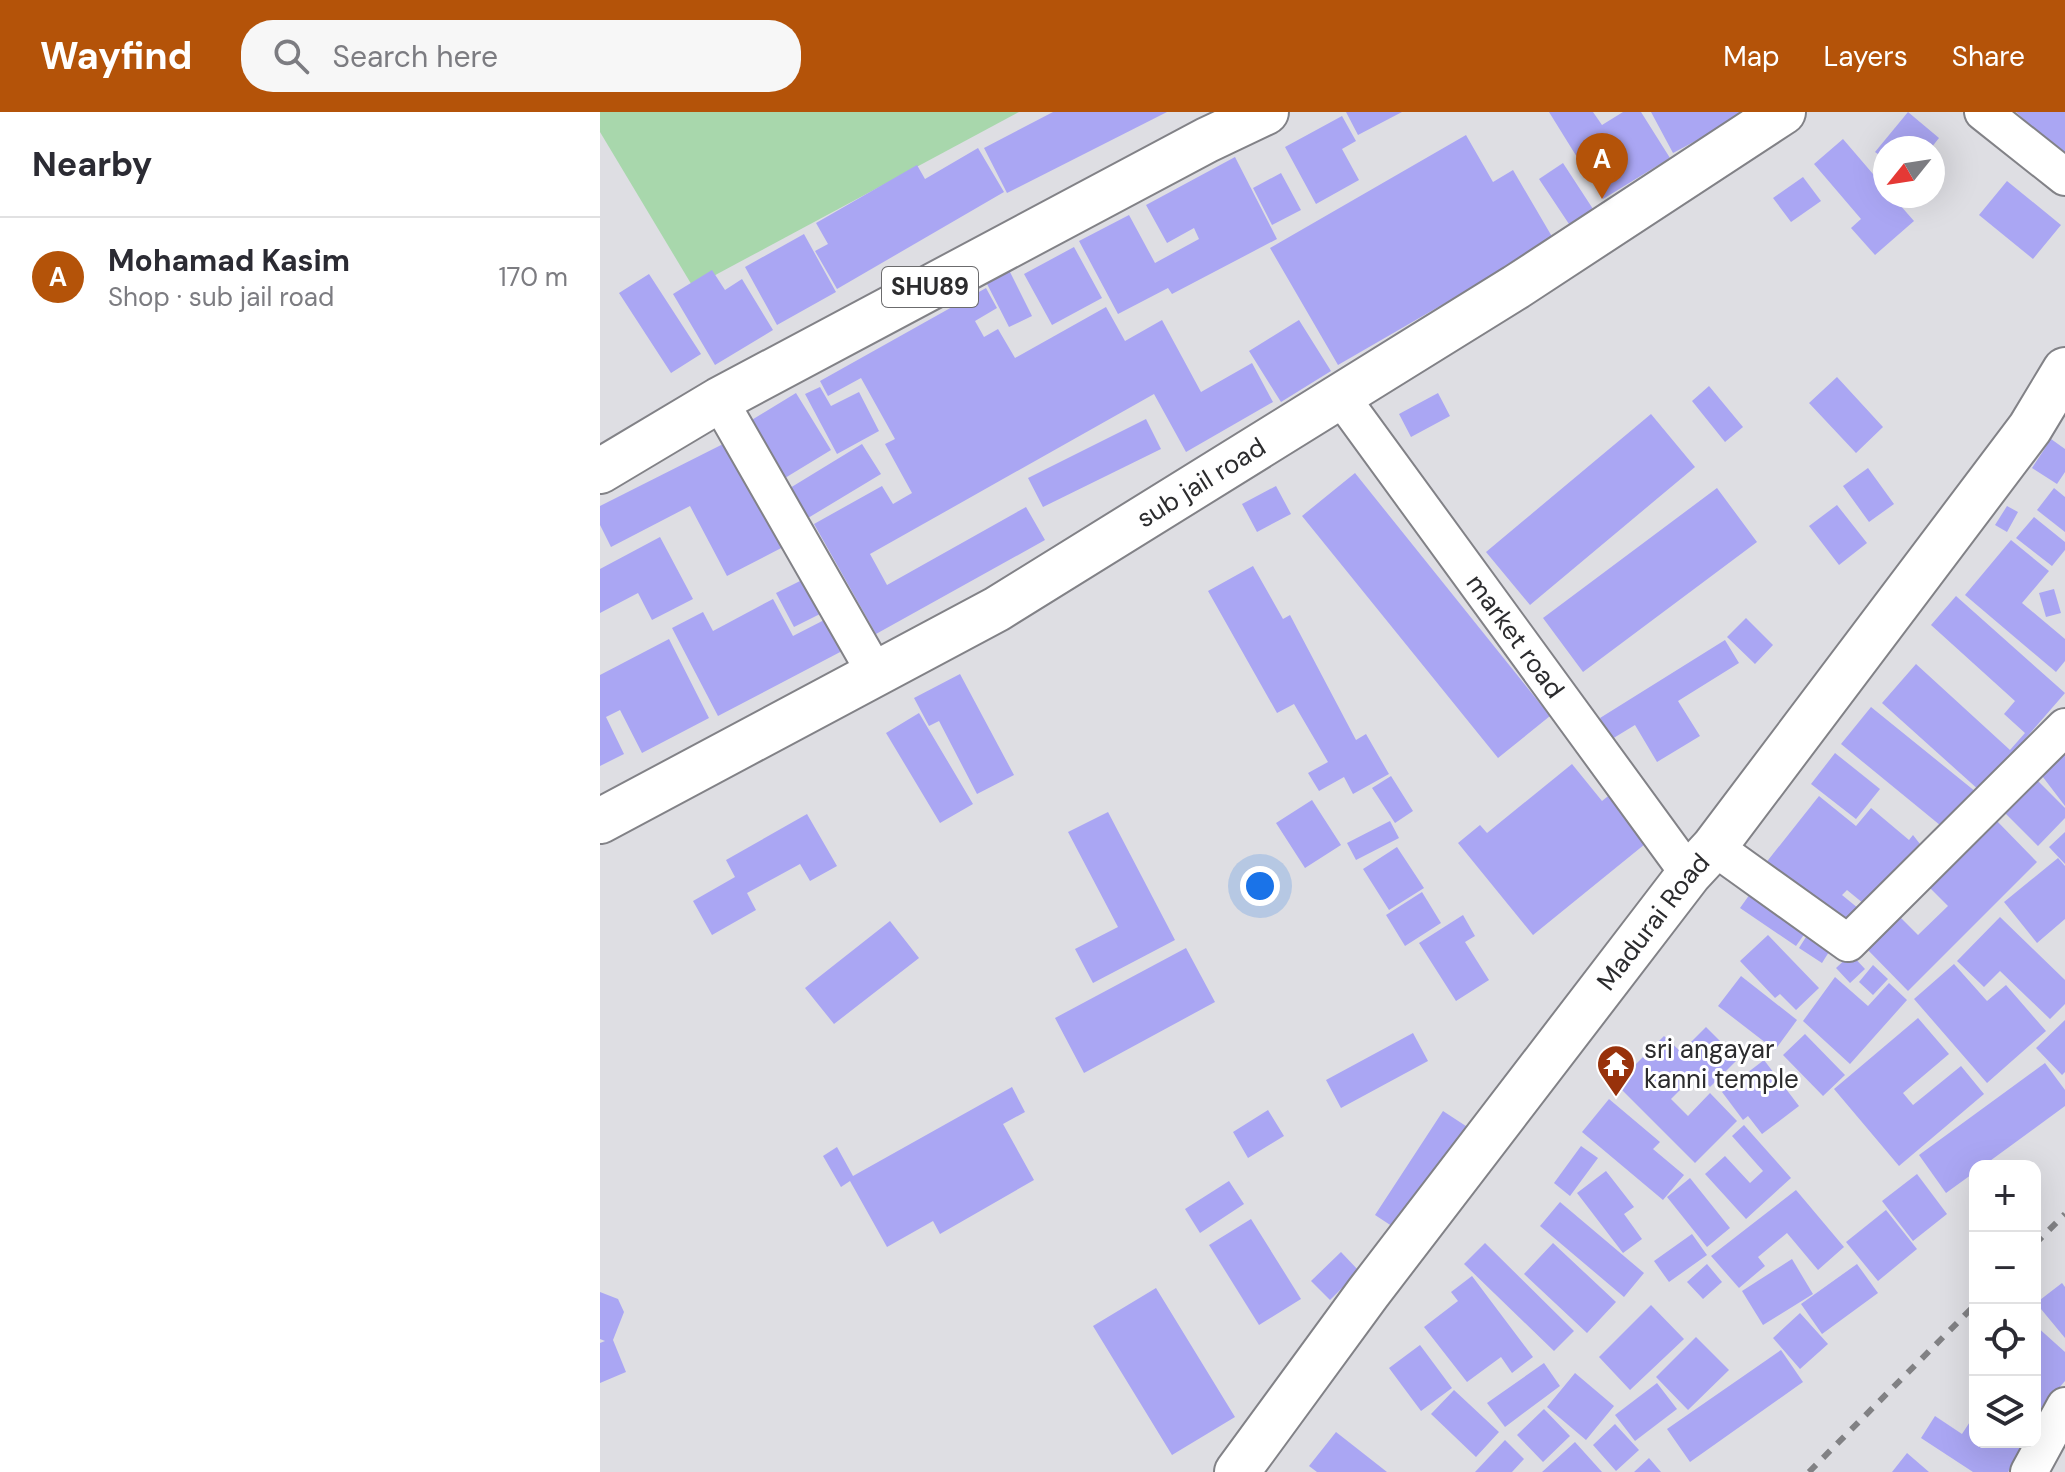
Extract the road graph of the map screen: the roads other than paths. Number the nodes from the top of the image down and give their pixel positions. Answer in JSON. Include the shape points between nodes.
{"nodes":[{"id":1,"x":1266,"y":112,"type":"edge"},
{"id":2,"x":1783,"y":112,"type":"edge"},
{"id":3,"x":1983,"y":112,"type":"edge"},
{"id":4,"x":2065,"y":177,"type":"edge"},
{"id":5,"x":2065,"y":370,"type":"edge"},
{"id":6,"x":1341,"y":397,"type":"junction"},
{"id":7,"x":719,"y":400,"type":"junction"},
{"id":8,"x":600,"y":471,"type":"edge"},
{"id":9,"x":876,"y":674,"type":"junction"},
{"id":10,"x":2065,"y":727,"type":"edge"},
{"id":11,"x":600,"y":821,"type":"edge"},
{"id":12,"x":1701,"y":860,"type":"junction"},
{"id":13,"x":2065,"y":1406,"type":"edge"},
{"id":14,"x":1237,"y":1472,"type":"edge"},
{"id":15,"x":2029,"y":1472,"type":"edge"}],
"edges":[{"from":1,"to":7,"type":"main road","number":"SHU89"},
{"from":2,"to":6,"type":"main road","name":"sub jail road"},
{"from":3,"to":4,"type":"street"},
{"from":5,"to":12,"type":"main road","name":"Madurai Road","via":[[2030,428]]},
{"from":6,"to":9,"type":"main road","name":"sub jail road","via":[[997,609]]},
{"from":6,"to":12,"type":"street","name":"market road"},
{"from":7,"to":8,"type":"main road","number":"SHU89"},
{"from":7,"to":9,"type":"street"},
{"from":9,"to":11,"type":"main road","name":"sub jail road"},
{"from":10,"to":12,"type":"street","name":"market road","via":[[1848,943]]},
{"from":12,"to":14,"type":"main road","name":"Madurai Road"},
{"from":13,"to":15,"type":"street"}]}
